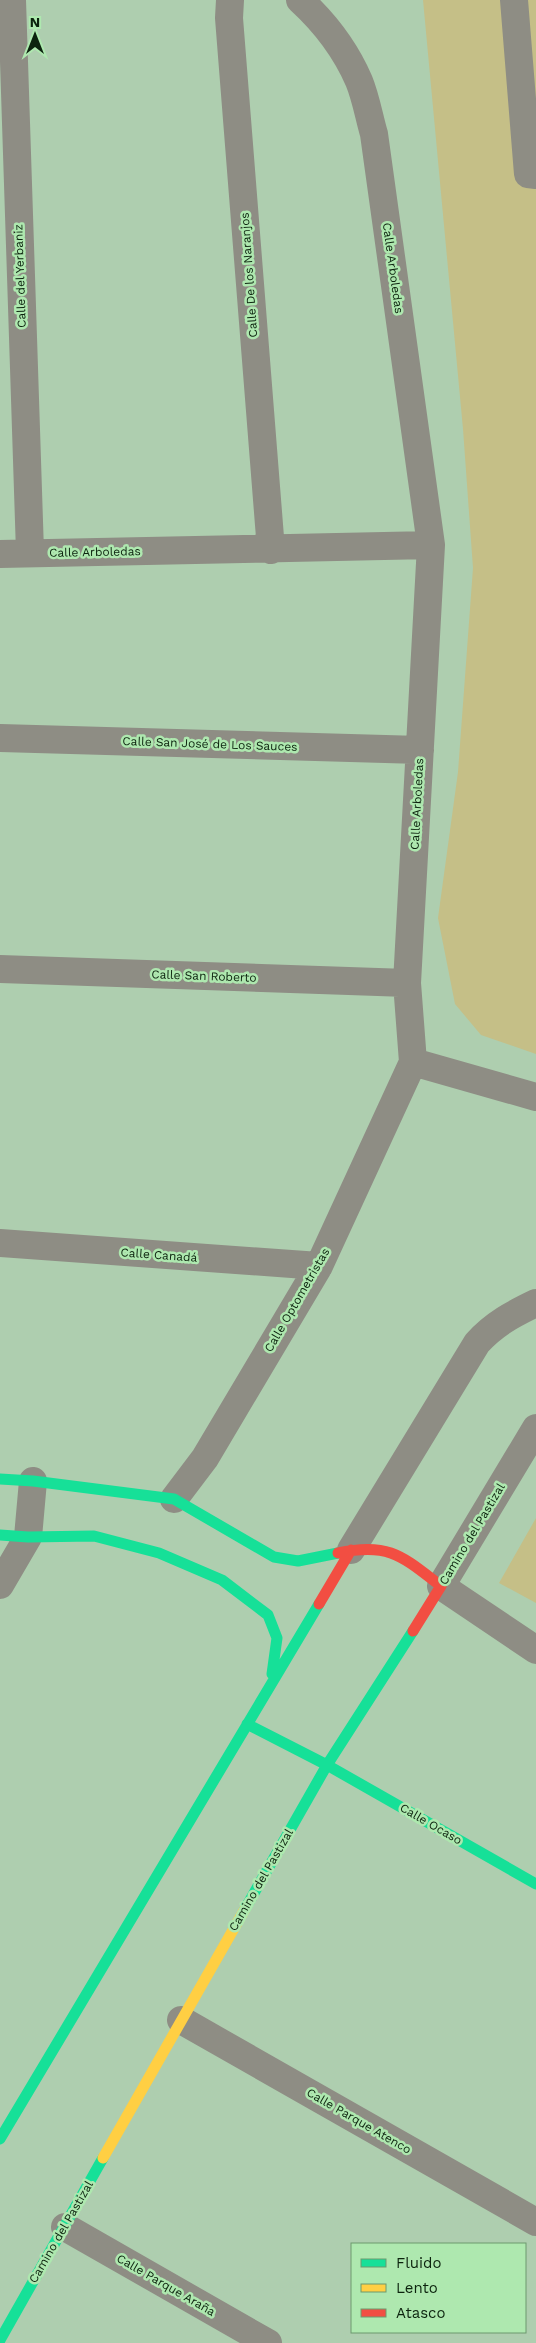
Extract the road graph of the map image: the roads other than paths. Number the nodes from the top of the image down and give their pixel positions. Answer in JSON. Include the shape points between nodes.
{"nodes":[{"id":1,"x":12,"y":0,"type":"edge"},
{"id":2,"x":230,"y":0,"type":"edge"},
{"id":3,"x":514,"y":0,"type":"edge"},
{"id":4,"x":304,"y":4,"type":"edge"},
{"id":5,"x":536,"y":175,"type":"edge"},
{"id":6,"x":431,"y":545,"type":"junction"},
{"id":7,"x":271,"y":550,"type":"junction"},
{"id":8,"x":30,"y":552,"type":"junction"},
{"id":9,"x":0,"y":554,"type":"edge"},
{"id":10,"x":0,"y":738,"type":"edge"},
{"id":11,"x":420,"y":750,"type":"junction"},
{"id":12,"x":0,"y":969,"type":"edge"},
{"id":13,"x":407,"y":984,"type":"junction"},
{"id":14,"x":413,"y":1062,"type":"junction"},
{"id":15,"x":536,"y":1097,"type":"edge"},
{"id":16,"x":0,"y":1243,"type":"edge"},
{"id":17,"x":319,"y":1266,"type":"junction"},
{"id":18,"x":536,"y":1303,"type":"edge"},
{"id":19,"x":536,"y":1428,"type":"edge"},
{"id":20,"x":0,"y":1478,"type":"edge"},
{"id":21,"x":33,"y":1481,"type":"junction"},
{"id":22,"x":174,"y":1499,"type":"junction"},
{"id":23,"x":0,"y":1535,"type":"edge"},
{"id":24,"x":28,"y":1537,"type":"junction"},
{"id":25,"x":352,"y":1550,"type":"junction"},
{"id":26,"x":0,"y":1585,"type":"edge"},
{"id":27,"x":441,"y":1586,"type":"junction"},
{"id":28,"x":536,"y":1650,"type":"edge"},
{"id":29,"x":271,"y":1684,"type":"junction"},
{"id":30,"x":248,"y":1724,"type":"junction"},
{"id":31,"x":327,"y":1765,"type":"junction"},
{"id":32,"x":536,"y":1884,"type":"edge"},
{"id":33,"x":181,"y":2020,"type":"junction"},
{"id":34,"x":0,"y":2139,"type":"edge"},
{"id":35,"x":536,"y":2222,"type":"edge"},
{"id":36,"x":65,"y":2227,"type":"junction"},
{"id":37,"x":0,"y":2340,"type":"edge"},
{"id":38,"x":268,"y":2343,"type":"edge"}],
"edges":[{"from":1,"to":8,"type":"street","name":"Calle del Yerbaniz"},
{"from":2,"to":7,"type":"street","name":"Calle De los Naranjos"},
{"from":3,"to":5,"type":"street","via":[[528,174]]},
{"from":4,"to":6,"type":"street","name":"Calle Arboledas","via":[[330,32],[359,82],[374,134]]},
{"from":6,"to":7,"type":"street","name":"Calle Arboledas"},
{"from":6,"to":11,"type":"street","name":"Calle Arboledas"},
{"from":7,"to":8,"type":"street","name":"Calle Arboledas"},
{"from":8,"to":9,"type":"street","name":"Calle Arboledas"},
{"from":10,"to":11,"type":"street","name":"Calle San José de Los Sauces"},
{"from":11,"to":13,"type":"street","name":"Calle Arboledas"},
{"from":12,"to":13,"type":"street","name":"Calle San Roberto"},
{"from":13,"to":14,"type":"street","name":"Calle Arboledas"},
{"from":14,"to":15,"type":"street"},
{"from":14,"to":17,"type":"street","name":"Calle Optometristas"},
{"from":16,"to":17,"type":"street","name":"Calle Canadá"},
{"from":17,"to":22,"type":"street","name":"Calle Optometristas","via":[[205,1458]]},
{"from":18,"to":25,"type":"street","via":[[504,1319],[477,1343]]},
{"from":19,"to":27,"type":"street","name":"Camino del Pastizal"},
{"from":20,"to":21,"type":"street"},
{"from":21,"to":22,"type":"street"},
{"from":21,"to":24,"type":"street"},
{"from":22,"to":25,"type":"street","via":[[274,1557],[298,1561]]},
{"from":23,"to":24,"type":"street"},
{"from":24,"to":26,"type":"street"},
{"from":24,"to":29,"type":"street","via":[[94,1536],[159,1553],[222,1580],[268,1615],[277,1638]]},
{"from":25,"to":27,"type":"street","via":[[376,1548],[404,1558]]},
{"from":25,"to":29,"type":"street"},
{"from":27,"to":28,"type":"street"},
{"from":27,"to":31,"type":"street","name":"Camino del Pastizal"},
{"from":29,"to":30,"type":"street"},
{"from":30,"to":31,"type":"street","name":"Calle Ocaso"},
{"from":30,"to":34,"type":"street"},
{"from":31,"to":32,"type":"street","name":"Calle Ocaso"},
{"from":31,"to":33,"type":"street","name":"Camino del Pastizal"},
{"from":33,"to":35,"type":"street","name":"Calle Parque Atenco"},
{"from":33,"to":36,"type":"street","name":"Camino del Pastizal"},
{"from":36,"to":37,"type":"street","name":"Camino del Pastizal"},
{"from":36,"to":38,"type":"street","name":"Calle Parque Araña"}]}
